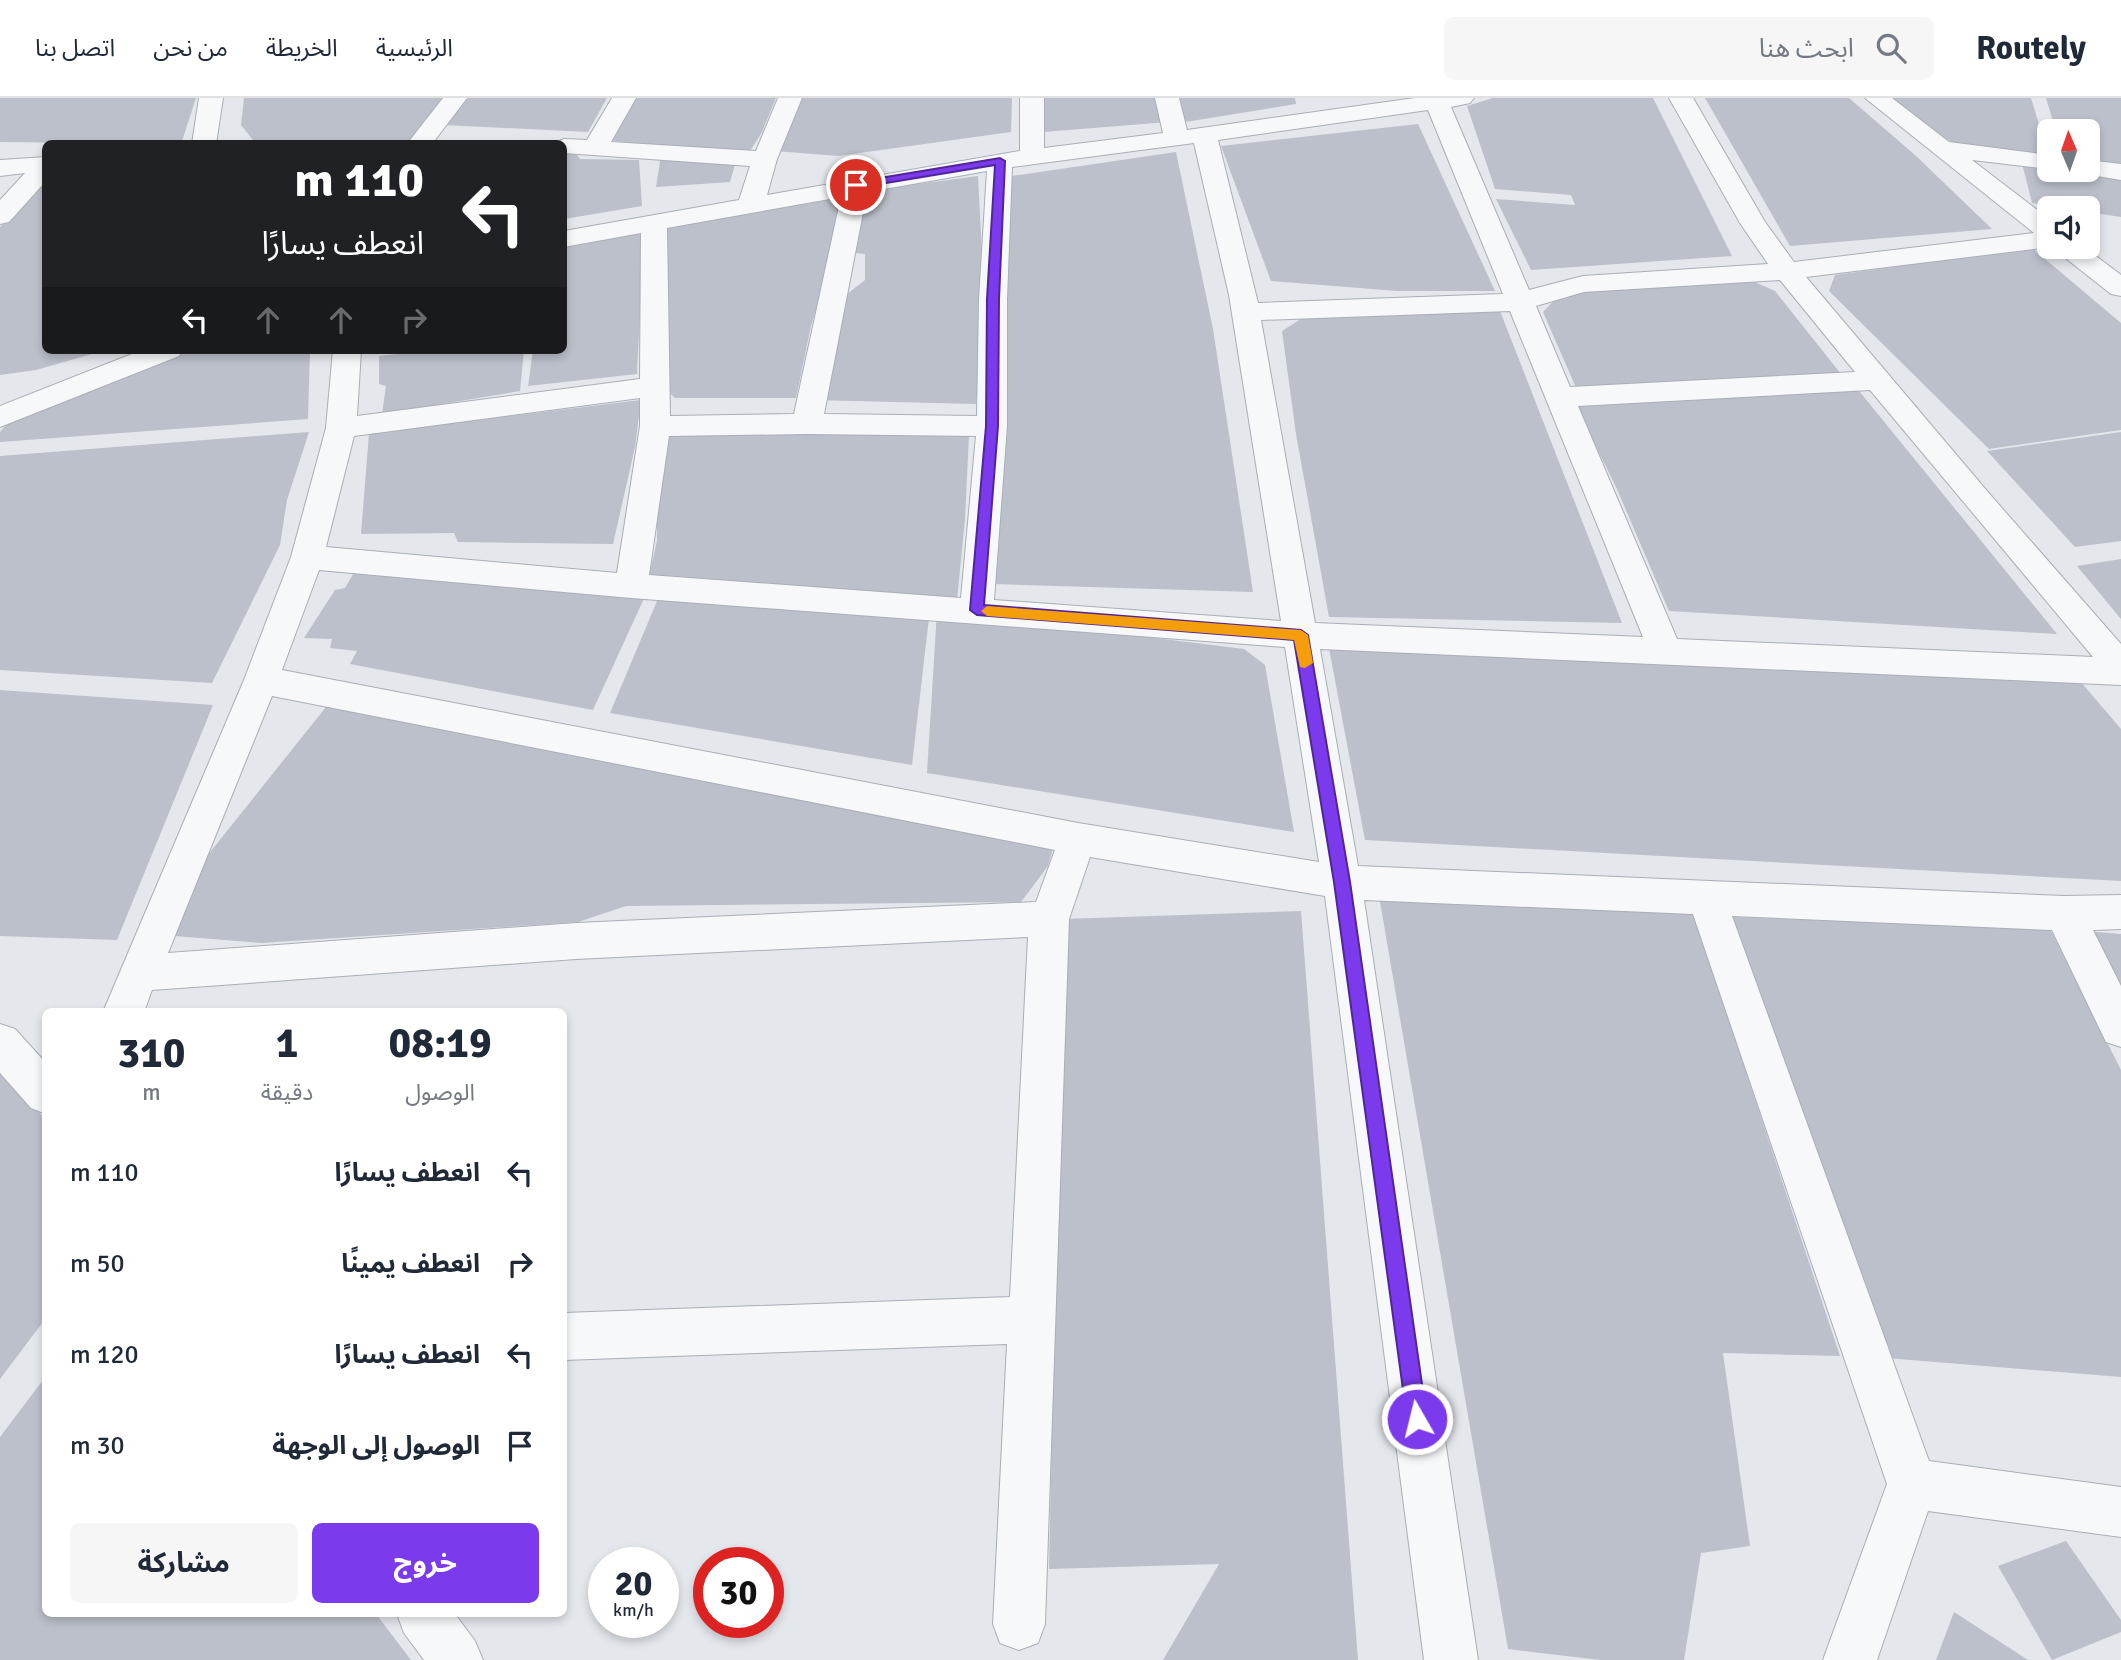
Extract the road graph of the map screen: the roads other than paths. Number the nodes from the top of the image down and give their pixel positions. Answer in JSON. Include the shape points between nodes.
{"nodes":[{"id":1,"x":211,"y":98,"type":"edge"},
{"id":2,"x":455,"y":98,"type":"edge"},
{"id":3,"x":624,"y":98,"type":"edge"},
{"id":4,"x":790,"y":98,"type":"edge"},
{"id":5,"x":1032,"y":98,"type":"edge"},
{"id":6,"x":1167,"y":98,"type":"edge"},
{"id":7,"x":1681,"y":98,"type":"edge"},
{"id":8,"x":1877,"y":98,"type":"edge"},
{"id":9,"x":1449,"y":100,"type":"edge"},
{"id":10,"x":1306,"y":109,"type":"edge"},
{"id":11,"x":1191,"y":136,"type":"junction"},
{"id":12,"x":205,"y":140,"type":"edge"},
{"id":13,"x":422,"y":140,"type":"edge"},
{"id":14,"x":567,"y":146,"type":"edge"},
{"id":15,"x":596,"y":146,"type":"junction"},
{"id":16,"x":1942,"y":149,"type":"junction"},
{"id":17,"x":1032,"y":156,"type":"junction"},
{"id":18,"x":765,"y":159,"type":"junction"},
{"id":19,"x":1000,"y":161,"type":"junction"},
{"id":20,"x":2037,"y":161,"type":"edge"},
{"id":21,"x":42,"y":164,"type":"edge"},
{"id":22,"x":0,"y":168,"type":"edge"},
{"id":23,"x":42,"y":169,"type":"edge"},
{"id":24,"x":2100,"y":169,"type":"edge"},
{"id":25,"x":2121,"y":172,"type":"edge"},
{"id":26,"x":856,"y":185,"type":"junction"},
{"id":27,"x":751,"y":204,"type":"junction"},
{"id":28,"x":0,"y":216,"type":"edge"},
{"id":29,"x":654,"y":221,"type":"junction"},
{"id":30,"x":2037,"y":223,"type":"edge"},
{"id":31,"x":567,"y":238,"type":"edge"},
{"id":32,"x":2037,"y":240,"type":"edge"},
{"id":33,"x":2084,"y":259,"type":"edge"},
{"id":34,"x":1787,"y":271,"type":"junction"},
{"id":35,"x":2121,"y":288,"type":"edge"},
{"id":36,"x":1519,"y":302,"type":"junction"},
{"id":37,"x":1246,"y":312,"type":"junction"},
{"id":38,"x":159,"y":354,"type":"edge"},
{"id":39,"x":347,"y":354,"type":"edge"},
{"id":40,"x":1879,"y":380,"type":"junction"},
{"id":41,"x":653,"y":387,"type":"junction"},
{"id":42,"x":1560,"y":397,"type":"junction"},
{"id":43,"x":0,"y":417,"type":"edge"},
{"id":44,"x":807,"y":424,"type":"junction"},
{"id":45,"x":655,"y":426,"type":"junction"},
{"id":46,"x":992,"y":426,"type":"junction"},
{"id":47,"x":341,"y":428,"type":"junction"},
{"id":48,"x":307,"y":556,"type":"junction"},
{"id":49,"x":631,"y":586,"type":"junction"},
{"id":50,"x":977,"y":610,"type":"junction"},
{"id":51,"x":1301,"y":635,"type":"junction"},
{"id":52,"x":1666,"y":652,"type":"junction"},
{"id":53,"x":2121,"y":670,"type":"edge"},
{"id":54,"x":261,"y":680,"type":"junction"},
{"id":55,"x":1078,"y":839,"type":"junction"},
{"id":56,"x":1342,"y":882,"type":"junction"},
{"id":57,"x":1707,"y":900,"type":"junction"},
{"id":58,"x":2121,"y":912,"type":"edge"},
{"id":59,"x":2064,"y":913,"type":"junction"},
{"id":60,"x":1049,"y":919,"type":"junction"},
{"id":61,"x":138,"y":973,"type":"junction"},
{"id":62,"x":125,"y":1008,"type":"edge"},
{"id":63,"x":2121,"y":1028,"type":"edge"},
{"id":64,"x":0,"y":1044,"type":"edge"},
{"id":65,"x":42,"y":1090,"type":"edge"},
{"id":66,"x":1032,"y":1320,"type":"junction"},
{"id":67,"x":567,"y":1336,"type":"edge"},
{"id":68,"x":1912,"y":1484,"type":"junction"},
{"id":69,"x":2121,"y":1512,"type":"edge"},
{"id":70,"x":425,"y":1617,"type":"edge"},
{"id":71,"x":1019,"y":1624,"type":"dead end"},
{"id":72,"x":457,"y":1660,"type":"edge"},
{"id":73,"x":1451,"y":1660,"type":"edge"},
{"id":74,"x":1850,"y":1660,"type":"edge"}],
"edges":[{"from":1,"to":12,"type":"street"},
{"from":2,"to":13,"type":"street"},
{"from":3,"to":15,"type":"street"},
{"from":4,"to":18,"type":"street"},
{"from":5,"to":17,"type":"street"},
{"from":6,"to":11,"type":"street"},
{"from":7,"to":34,"type":"street","via":[[1753,223]]},
{"from":8,"to":16,"type":"street"},
{"from":9,"to":10,"type":"street"},
{"from":9,"to":36,"type":"street"},
{"from":10,"to":11,"type":"street"},
{"from":11,"to":17,"type":"street"},
{"from":11,"to":37,"type":"street"},
{"from":14,"to":15,"type":"street"},
{"from":15,"to":18,"type":"street"},
{"from":16,"to":20,"type":"street"},
{"from":16,"to":30,"type":"street"},
{"from":17,"to":19,"type":"street"},
{"from":18,"to":27,"type":"street"},
{"from":19,"to":26,"type":"street"},
{"from":19,"to":46,"type":"street"},
{"from":21,"to":22,"type":"street"},
{"from":23,"to":28,"type":"street"},
{"from":24,"to":25,"type":"street"},
{"from":26,"to":27,"type":"street"},
{"from":26,"to":44,"type":"street"},
{"from":27,"to":29,"type":"street"},
{"from":29,"to":31,"type":"street"},
{"from":29,"to":41,"type":"street"},
{"from":32,"to":34,"type":"street"},
{"from":33,"to":35,"type":"street"},
{"from":34,"to":36,"type":"street","via":[[1583,284]]},
{"from":34,"to":40,"type":"street"},
{"from":36,"to":37,"type":"street"},
{"from":36,"to":42,"type":"street"},
{"from":37,"to":51,"type":"street"},
{"from":38,"to":43,"type":"street"},
{"from":39,"to":47,"type":"street"},
{"from":40,"to":42,"type":"street"},
{"from":40,"to":53,"type":"street"},
{"from":41,"to":45,"type":"street"},
{"from":41,"to":47,"type":"street"},
{"from":42,"to":52,"type":"street"},
{"from":44,"to":45,"type":"street"},
{"from":44,"to":46,"type":"street"},
{"from":45,"to":49,"type":"street"},
{"from":46,"to":50,"type":"street"},
{"from":47,"to":48,"type":"street"},
{"from":48,"to":49,"type":"street"},
{"from":48,"to":54,"type":"street"},
{"from":49,"to":50,"type":"street"},
{"from":50,"to":51,"type":"street"},
{"from":51,"to":52,"type":"street"},
{"from":51,"to":56,"type":"street"},
{"from":52,"to":53,"type":"street"},
{"from":54,"to":55,"type":"street"},
{"from":54,"to":61,"type":"street"},
{"from":55,"to":56,"type":"street"},
{"from":55,"to":60,"type":"street"},
{"from":56,"to":57,"type":"street"},
{"from":56,"to":73,"type":"street"},
{"from":57,"to":59,"type":"street"},
{"from":57,"to":68,"type":"street"},
{"from":58,"to":59,"type":"street"},
{"from":59,"to":63,"type":"street"},
{"from":60,"to":61,"type":"street","via":[[576,941]]},
{"from":60,"to":66,"type":"street"},
{"from":61,"to":62,"type":"street"},
{"from":64,"to":65,"type":"street"},
{"from":66,"to":67,"type":"street"},
{"from":66,"to":71,"type":"street"},
{"from":68,"to":69,"type":"street"},
{"from":68,"to":74,"type":"street"},
{"from":70,"to":72,"type":"street"}]}
